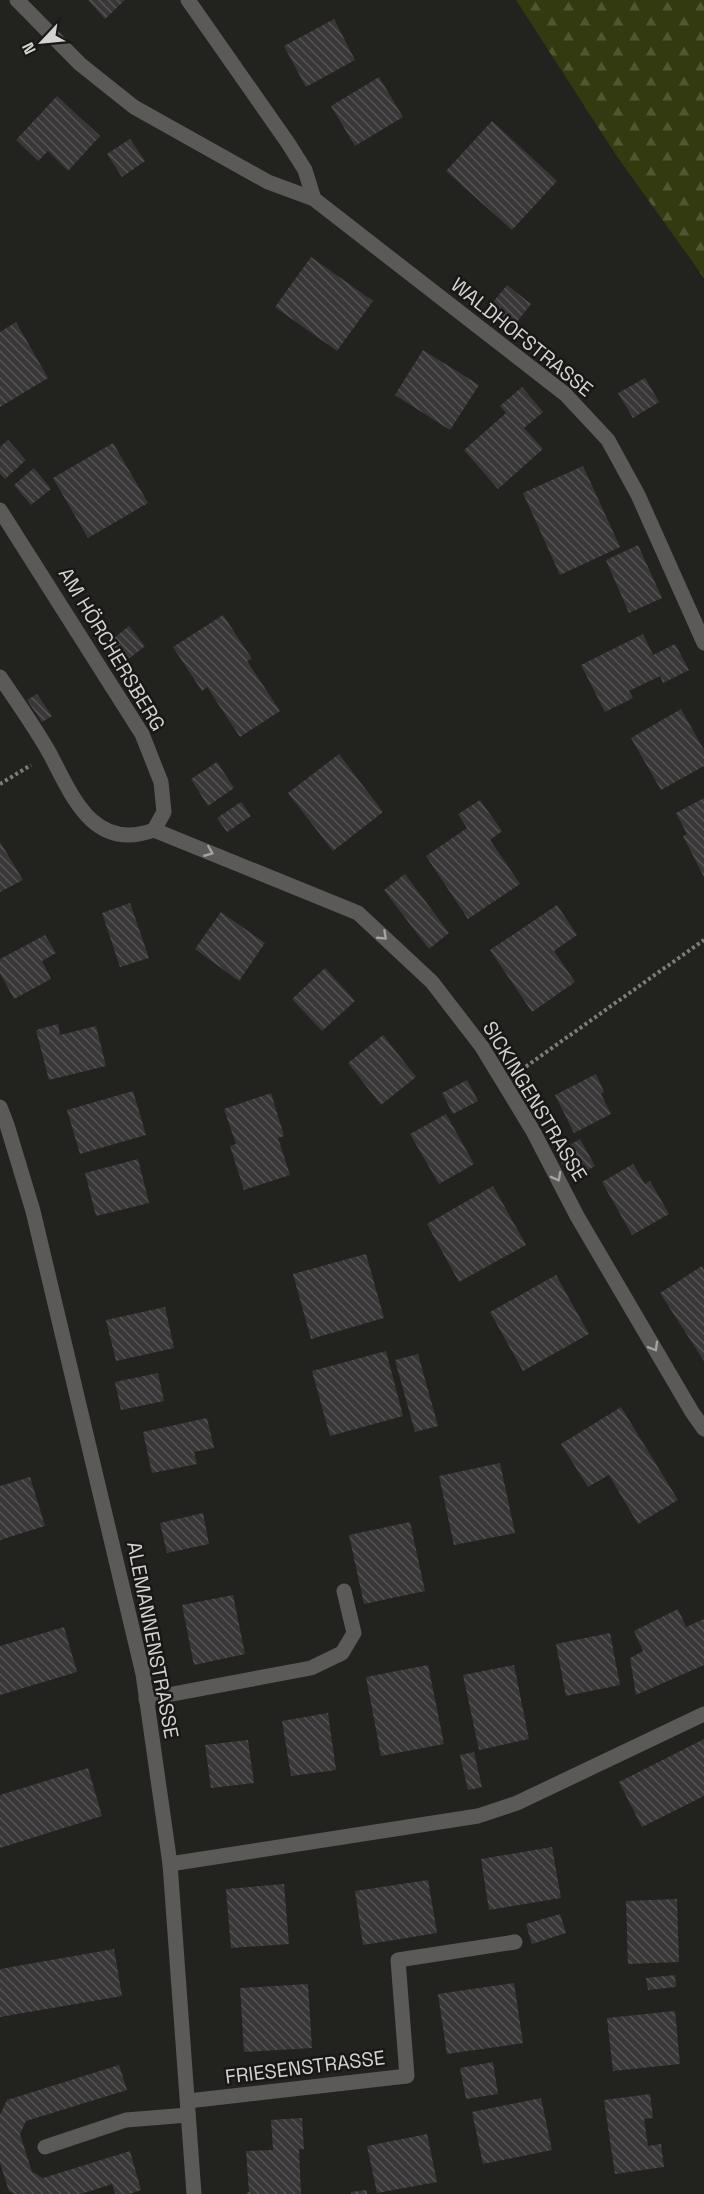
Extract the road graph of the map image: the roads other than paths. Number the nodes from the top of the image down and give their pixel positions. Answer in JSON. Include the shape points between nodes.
{"nodes":[{"id":1,"x":17,"y":0,"type":"edge"},
{"id":2,"x":188,"y":0,"type":"edge"},
{"id":3,"x":314,"y":199,"type":"junction"},
{"id":4,"x":0,"y":510,"type":"edge"},
{"id":5,"x":704,"y":643,"type":"edge"},
{"id":6,"x":0,"y":677,"type":"edge"},
{"id":7,"x":154,"y":830,"type":"junction"},
{"id":8,"x":0,"y":1107,"type":"edge"},
{"id":9,"x":704,"y":1429,"type":"edge"},
{"id":10,"x":344,"y":1591,"type":"dead end"},
{"id":11,"x":146,"y":1699,"type":"junction"},
{"id":12,"x":704,"y":1714,"type":"edge"},
{"id":13,"x":170,"y":1864,"type":"junction"},
{"id":14,"x":515,"y":1942,"type":"dead end"},
{"id":15,"x":188,"y":2108,"type":"junction"},
{"id":16,"x":45,"y":2147,"type":"dead end"},
{"id":17,"x":194,"y":2194,"type":"edge"}],
"edges":[{"from":1,"to":3,"type":"street","via":[[80,64],[134,107],[268,182]]},
{"from":2,"to":3,"type":"street","via":[[294,152],[305,170]]},
{"from":3,"to":5,"type":"street","name":"WALDHOFSTRASSE","via":[[565,394],[608,440],[638,495]]},
{"from":4,"to":7,"type":"street","name":"AM HÖRCHERSBERG","via":[[142,734],[160,782],[164,812]]},
{"from":6,"to":7,"type":"street","via":[[50,754],[70,795],[92,821],[116,836],[138,836]]},
{"from":7,"to":9,"type":"street","name":"SICKINGENSTRASSE","one_way":true,"via":[[358,913],[432,982],[488,1056]]},
{"from":8,"to":11,"type":"street","name":"ALEMANNENSTRASSE","via":[[33,1211]]},
{"from":10,"to":11,"type":"street","via":[[354,1633],[342,1653],[311,1668]]},
{"from":11,"to":13,"type":"street","name":"ALEMANNENSTRASSE"},
{"from":12,"to":13,"type":"street","via":[[518,1803],[478,1816]]},
{"from":13,"to":15,"type":"street","name":"ALEMANNENSTRASSE"},
{"from":14,"to":15,"type":"street","name":"FRIESENSTRASSE","via":[[398,1960],[407,2076]]},
{"from":15,"to":16,"type":"street","via":[[126,2120]]},
{"from":15,"to":17,"type":"street","name":"ALEMANNENSTRASSE"}]}
